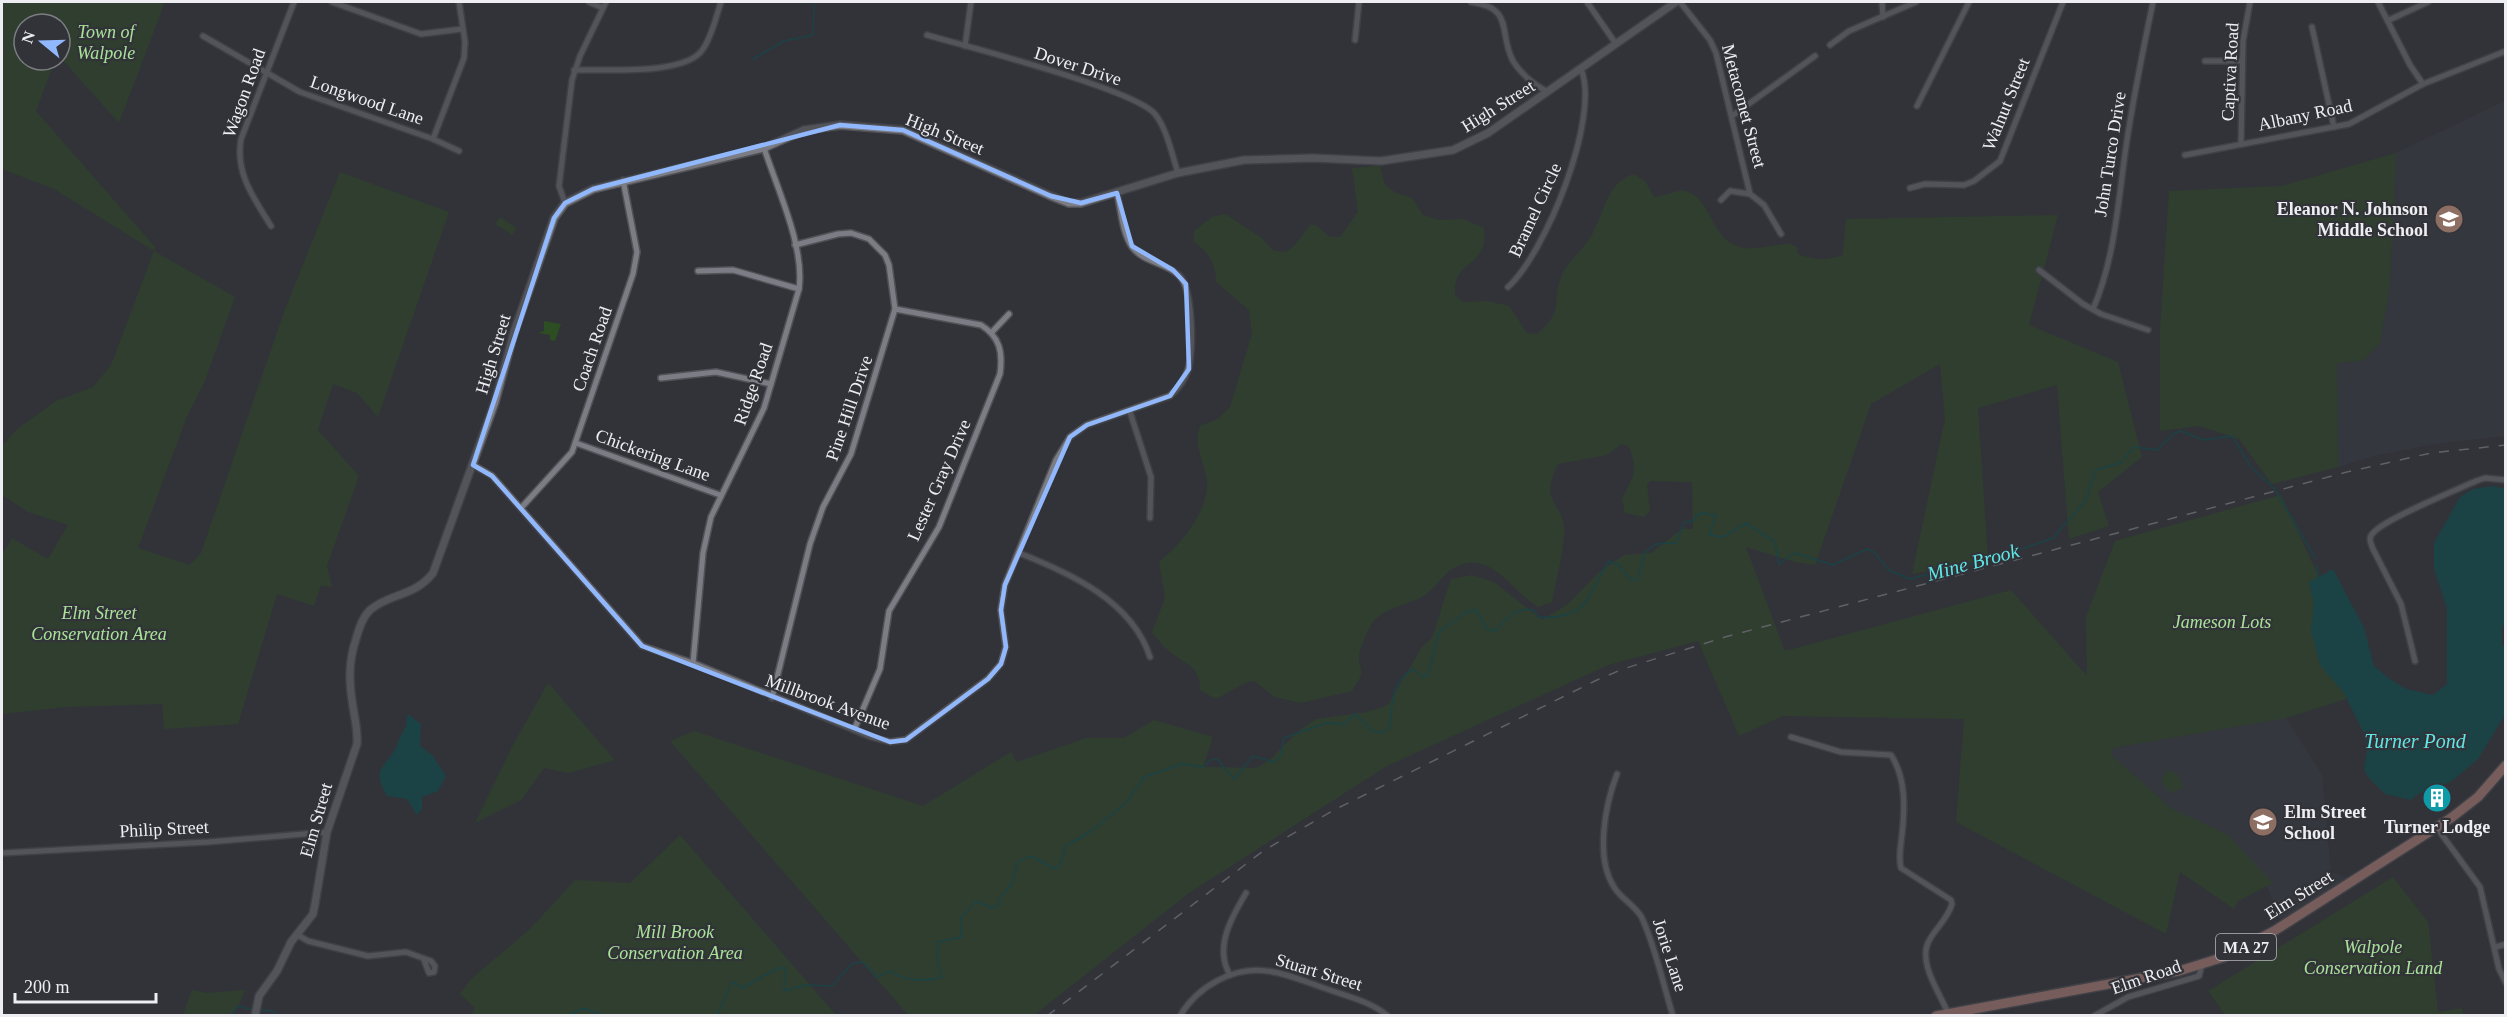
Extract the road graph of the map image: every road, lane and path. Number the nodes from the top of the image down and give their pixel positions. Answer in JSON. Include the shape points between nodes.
{"nodes":[{"id":1,"x":294,"y":2,"type":"edge"},
{"id":2,"x":332,"y":2,"type":"edge"},
{"id":3,"x":459,"y":2,"type":"edge"},
{"id":4,"x":589,"y":2,"type":"edge"},
{"id":5,"x":606,"y":2,"type":"edge"},
{"id":6,"x":721,"y":2,"type":"edge"},
{"id":7,"x":971,"y":2,"type":"edge"},
{"id":8,"x":1359,"y":2,"type":"edge"},
{"id":9,"x":1471,"y":2,"type":"edge"},
{"id":10,"x":1587,"y":2,"type":"edge"},
{"id":11,"x":1678,"y":2,"type":"edge"},
{"id":12,"x":1882,"y":2,"type":"edge"},
{"id":13,"x":1916,"y":2,"type":"edge"},
{"id":14,"x":1969,"y":2,"type":"edge"},
{"id":15,"x":2063,"y":2,"type":"edge"},
{"id":16,"x":2153,"y":2,"type":"edge"},
{"id":17,"x":2250,"y":2,"type":"edge"},
{"id":18,"x":2378,"y":2,"type":"edge"},
{"id":19,"x":2428,"y":2,"type":"edge"},
{"id":20,"x":603,"y":8,"type":"junction"},
{"id":21,"x":1883,"y":17,"type":"junction"},
{"id":22,"x":2389,"y":20,"type":"junction"},
{"id":23,"x":2312,"y":27,"type":"dead end"},
{"id":24,"x":462,"y":29,"type":"junction"},
{"id":25,"x":927,"y":35,"type":"dead end"},
{"id":26,"x":203,"y":36,"type":"dead end"},
{"id":27,"x":1355,"y":40,"type":"dead end"},
{"id":28,"x":1616,"y":44,"type":"junction"},
{"id":29,"x":1830,"y":45,"type":"dead end"},
{"id":30,"x":965,"y":46,"type":"junction"},
{"id":31,"x":2505,"y":51,"type":"edge"},
{"id":32,"x":1815,"y":56,"type":"dead end"},
{"id":33,"x":2205,"y":61,"type":"dead end"},
{"id":34,"x":2242,"y":61,"type":"junction"},
{"id":35,"x":574,"y":69,"type":"junction"},
{"id":36,"x":1581,"y":69,"type":"junction"},
{"id":37,"x":266,"y":75,"type":"junction"},
{"id":38,"x":2423,"y":84,"type":"junction"},
{"id":39,"x":1548,"y":92,"type":"junction"},
{"id":40,"x":1917,"y":106,"type":"dead end"},
{"id":41,"x":1732,"y":116,"type":"junction"},
{"id":42,"x":2334,"y":128,"type":"junction"},
{"id":43,"x":433,"y":139,"type":"junction"},
{"id":44,"x":2241,"y":144,"type":"junction"},
{"id":45,"x":764,"y":148,"type":"junction"},
{"id":46,"x":459,"y":151,"type":"dead end"},
{"id":47,"x":2185,"y":154,"type":"dead end"},
{"id":48,"x":1178,"y":173,"type":"junction"},
{"id":49,"x":623,"y":180,"type":"junction"},
{"id":50,"x":1910,"y":188,"type":"dead end"},
{"id":51,"x":1117,"y":193,"type":"junction"},
{"id":52,"x":1750,"y":194,"type":"junction"},
{"id":53,"x":1721,"y":200,"type":"dead end"},
{"id":54,"x":565,"y":203,"type":"junction"},
{"id":55,"x":271,"y":226,"type":"dead end"},
{"id":56,"x":1781,"y":234,"type":"dead end"},
{"id":57,"x":795,"y":245,"type":"junction"},
{"id":58,"x":2039,"y":270,"type":"dead end"},
{"id":59,"x":698,"y":271,"type":"dead end"},
{"id":60,"x":1508,"y":287,"type":"dead end"},
{"id":61,"x":799,"y":290,"type":"junction"},
{"id":62,"x":895,"y":309,"type":"junction"},
{"id":63,"x":2093,"y":309,"type":"junction"},
{"id":64,"x":1009,"y":314,"type":"dead end"},
{"id":65,"x":2148,"y":330,"type":"dead end"},
{"id":66,"x":992,"y":332,"type":"junction"},
{"id":67,"x":661,"y":378,"type":"dead end"},
{"id":68,"x":771,"y":384,"type":"junction"},
{"id":69,"x":1130,"y":412,"type":"junction"},
{"id":70,"x":576,"y":443,"type":"junction"},
{"id":71,"x":473,"y":465,"type":"junction"},
{"id":72,"x":2505,"y":480,"type":"edge"},
{"id":73,"x":720,"y":495,"type":"junction"},
{"id":74,"x":521,"y":508,"type":"junction"},
{"id":75,"x":1150,"y":518,"type":"dead end"},
{"id":76,"x":1019,"y":553,"type":"junction"},
{"id":77,"x":362,"y":621,"type":"joint"},
{"id":78,"x":1150,"y":657,"type":"dead end"},
{"id":79,"x":2415,"y":661,"type":"dead end"},
{"id":80,"x":693,"y":663,"type":"junction"},
{"id":81,"x":772,"y":698,"type":"junction"},
{"id":82,"x":855,"y":730,"type":"junction"},
{"id":83,"x":1791,"y":737,"type":"dead end"},
{"id":84,"x":2505,"y":765,"type":"edge"},
{"id":85,"x":1617,"y":774,"type":"dead end"},
{"id":86,"x":2437,"y":828,"type":"junction"},
{"id":87,"x":327,"y":832,"type":"junction"},
{"id":88,"x":2,"y":853,"type":"edge"},
{"id":89,"x":1246,"y":893,"type":"dead end"},
{"id":90,"x":296,"y":934,"type":"junction"},
{"id":91,"x":2505,"y":944,"type":"edge"},
{"id":92,"x":2496,"y":947,"type":"junction"},
{"id":93,"x":423,"y":960,"type":"dead end"},
{"id":94,"x":2202,"y":965,"type":"junction"},
{"id":95,"x":1230,"y":975,"type":"junction"},
{"id":96,"x":2505,"y":982,"type":"edge"},
{"id":97,"x":1975,"y":1012,"type":"edge"},
{"id":98,"x":1956,"y":1014,"type":"edge"},
{"id":99,"x":255,"y":1016,"type":"edge"},
{"id":100,"x":1180,"y":1016,"type":"edge"},
{"id":101,"x":1388,"y":1016,"type":"edge"},
{"id":102,"x":1673,"y":1016,"type":"edge"},
{"id":103,"x":1936,"y":1016,"type":"edge"},
{"id":104,"x":2094,"y":1016,"type":"edge"}],
"edges":[{"from":1,"to":37,"type":"street","name":"Wagon Road"},
{"from":2,"to":24,"type":"street","via":[[420,34]]},
{"from":3,"to":24,"type":"street"},
{"from":4,"to":20,"type":"street"},
{"from":5,"to":20,"type":"street"},
{"from":6,"to":35,"type":"street","via":[[703,50],[687,62],[661,67]]},
{"from":7,"to":30,"type":"street"},
{"from":8,"to":27,"type":"street"},
{"from":9,"to":39,"type":"street","via":[[1490,7],[1502,17],[1514,62],[1535,85]]},
{"from":10,"to":28,"type":"street"},
{"from":11,"to":28,"type":"street","name":"High Street"},
{"from":11,"to":41,"type":"street","name":"Metacomet Street","via":[[1710,40]]},
{"from":12,"to":21,"type":"street"},
{"from":13,"to":21,"type":"street"},
{"from":14,"to":40,"type":"street"},
{"from":15,"to":50,"type":"street","name":"Walnut Street","via":[[2000,161],[1964,185],[1925,184]]},
{"from":16,"to":63,"type":"street","name":"John Turco Drive","via":[[2108,260]]},
{"from":17,"to":34,"type":"street","name":"Captiva Road"},
{"from":18,"to":22,"type":"street"},
{"from":19,"to":22,"type":"street"},
{"from":20,"to":35,"type":"street"},
{"from":21,"to":29,"type":"street","via":[[1849,31]]},
{"from":22,"to":38,"type":"street"},
{"from":23,"to":42,"type":"street"},
{"from":24,"to":43,"type":"street","via":[[464,58]]},
{"from":25,"to":30,"type":"street","name":"Dover Drive"},
{"from":26,"to":37,"type":"street","name":"Longwood Lane"},
{"from":28,"to":36,"type":"street","name":"High Street"},
{"from":30,"to":48,"type":"street","name":"Dover Drive","via":[[1142,103],[1156,115]]},
{"from":31,"to":38,"type":"street","name":"Albany Road"},
{"from":32,"to":41,"type":"street"},
{"from":33,"to":34,"type":"street"},
{"from":34,"to":44,"type":"street","name":"Captiva Road"},
{"from":35,"to":54,"type":"street","via":[[559,186]]},
{"from":36,"to":39,"type":"street","name":"High Street"},
{"from":36,"to":60,"type":"street","name":"Bramel Circle","via":[[1585,77],[1583,114],[1572,170],[1530,261]]},
{"from":37,"to":43,"type":"street","name":"Longwood Lane","via":[[300,92]]},
{"from":37,"to":55,"type":"street","name":"Wagon Road","via":[[239,151],[246,185]]},
{"from":38,"to":42,"type":"street","name":"Albany Road","via":[[2375,112]]},
{"from":39,"to":48,"type":"street","name":"High Street","via":[[1488,134],[1453,150],[1381,161],[1244,160]]},
{"from":41,"to":52,"type":"street","name":"Metacomet Street"},
{"from":42,"to":44,"type":"street","name":"Albany Road"},
{"from":43,"to":46,"type":"street","name":"Longwood Lane"},
{"from":44,"to":47,"type":"street","name":"Albany Road"},
{"from":45,"to":49,"type":"street","name":"High Street"},
{"from":45,"to":51,"type":"street","name":"High Street","via":[[804,130],[840,125],[877,127],[914,134],[1069,203]]},
{"from":45,"to":57,"type":"street","name":"Ridge Road"},
{"from":48,"to":51,"type":"street","name":"High Street"},
{"from":49,"to":54,"type":"street","name":"High Street"},
{"from":49,"to":70,"type":"street","name":"Coach Road","via":[[636,263]]},
{"from":51,"to":69,"type":"street","name":"Millbrook Avenue","via":[[1132,246],[1139,254],[1181,276],[1189,296],[1190,358],[1184,379],[1170,396]]},
{"from":52,"to":53,"type":"street","name":"Metacomet Street","via":[[1730,191]]},
{"from":52,"to":56,"type":"street","name":"Metacomet Street","via":[[1764,205]]},
{"from":54,"to":71,"type":"street","name":"High Street","via":[[554,218]]},
{"from":57,"to":61,"type":"street","name":"Ridge Road","via":[[801,274]]},
{"from":57,"to":62,"type":"street","name":"Pine Hill Drive","via":[[838,234],[851,233],[869,239],[889,265]]},
{"from":58,"to":63,"type":"street"},
{"from":59,"to":61,"type":"street","via":[[734,270]]},
{"from":61,"to":68,"type":"street","name":"Ridge Road"},
{"from":62,"to":66,"type":"street","via":[[970,322]]},
{"from":62,"to":81,"type":"street","name":"Pine Hill Drive","via":[[851,454],[810,544]]},
{"from":63,"to":65,"type":"street"},
{"from":64,"to":66,"type":"street"},
{"from":66,"to":82,"type":"street","name":"Lester Gray Drive","via":[[1001,348],[1000,374],[939,526],[889,611],[880,669]]},
{"from":67,"to":68,"type":"street","via":[[716,372]]},
{"from":68,"to":73,"type":"street","name":"Ridge Road","via":[[747,446]]},
{"from":69,"to":75,"type":"street","via":[[1150,477]]},
{"from":69,"to":76,"type":"street","name":"Millbrook Avenue","via":[[1087,425],[1070,437],[1056,460]]},
{"from":70,"to":73,"type":"street","name":"Chickering Lane"},
{"from":70,"to":74,"type":"street","name":"Coach Road","via":[[565,462]]},
{"from":71,"to":74,"type":"street","name":"Millbrook Avenue","via":[[492,476]]},
{"from":71,"to":77,"type":"street","name":"High Street","via":[[433,573],[412,591],[370,610]]},
{"from":72,"to":79,"type":"street","via":[[2475,481],[2372,533],[2370,540],[2401,603]]},
{"from":73,"to":80,"type":"street","name":"Ridge Road","via":[[704,544]]},
{"from":74,"to":80,"type":"street","name":"Millbrook Avenue","via":[[642,646]]},
{"from":76,"to":78,"type":"street","via":[[1091,587],[1135,627]]},
{"from":76,"to":82,"type":"street","name":"Millbrook Avenue","via":[[1002,598],[1006,647],[996,672],[906,740],[890,742]]},
{"from":77,"to":87,"type":"street","name":"Elm Street","via":[[348,674],[357,744]]},
{"from":80,"to":81,"type":"street","name":"Millbrook Avenue"},
{"from":81,"to":82,"type":"street","name":"Millbrook Avenue"},
{"from":83,"to":98,"type":"street","via":[[1841,752],[1891,755],[1900,776],[1904,802],[1901,868],[1952,903],[1927,944],[1925,957],[1931,976]]},
{"from":84,"to":86,"type":"main road","name":"Elm Street","number":"MA 27","via":[[2478,796]]},
{"from":85,"to":102,"type":"street","name":"Jorie Lane","via":[[1606,829],[1607,876],[1643,920]]},
{"from":86,"to":92,"type":"street","via":[[2480,887]]},
{"from":86,"to":94,"type":"main road","name":"Elm Street","number":"MA 27","via":[[2249,946]]},
{"from":87,"to":88,"type":"street","name":"Philip Street"},
{"from":87,"to":90,"type":"street","name":"Elm Street","via":[[313,914]]},
{"from":89,"to":95,"type":"street","via":[[1223,946],[1222,961]]},
{"from":90,"to":93,"type":"street","via":[[308,941],[368,956],[406,952]]},
{"from":90,"to":99,"type":"street","name":"Elm Street","via":[[277,972],[259,996]]},
{"from":91,"to":92,"type":"street"},
{"from":92,"to":96,"type":"street"},
{"from":94,"to":97,"type":"main road","name":"Elm Street","number":"MA 27"},
{"from":94,"to":104,"type":"street","name":"Elm Road","via":[[2199,976],[2128,996]]},
{"from":95,"to":100,"type":"street","name":"Stuart Street","via":[[1201,992]]},
{"from":95,"to":101,"type":"street","name":"Stuart Street","via":[[1256,970],[1278,973],[1377,1006]]},
{"from":97,"to":98,"type":"main road","name":"Elm Street","number":"MA 27"},
{"from":98,"to":103,"type":"main road","name":"Elm Street","number":"MA 27"}]}
